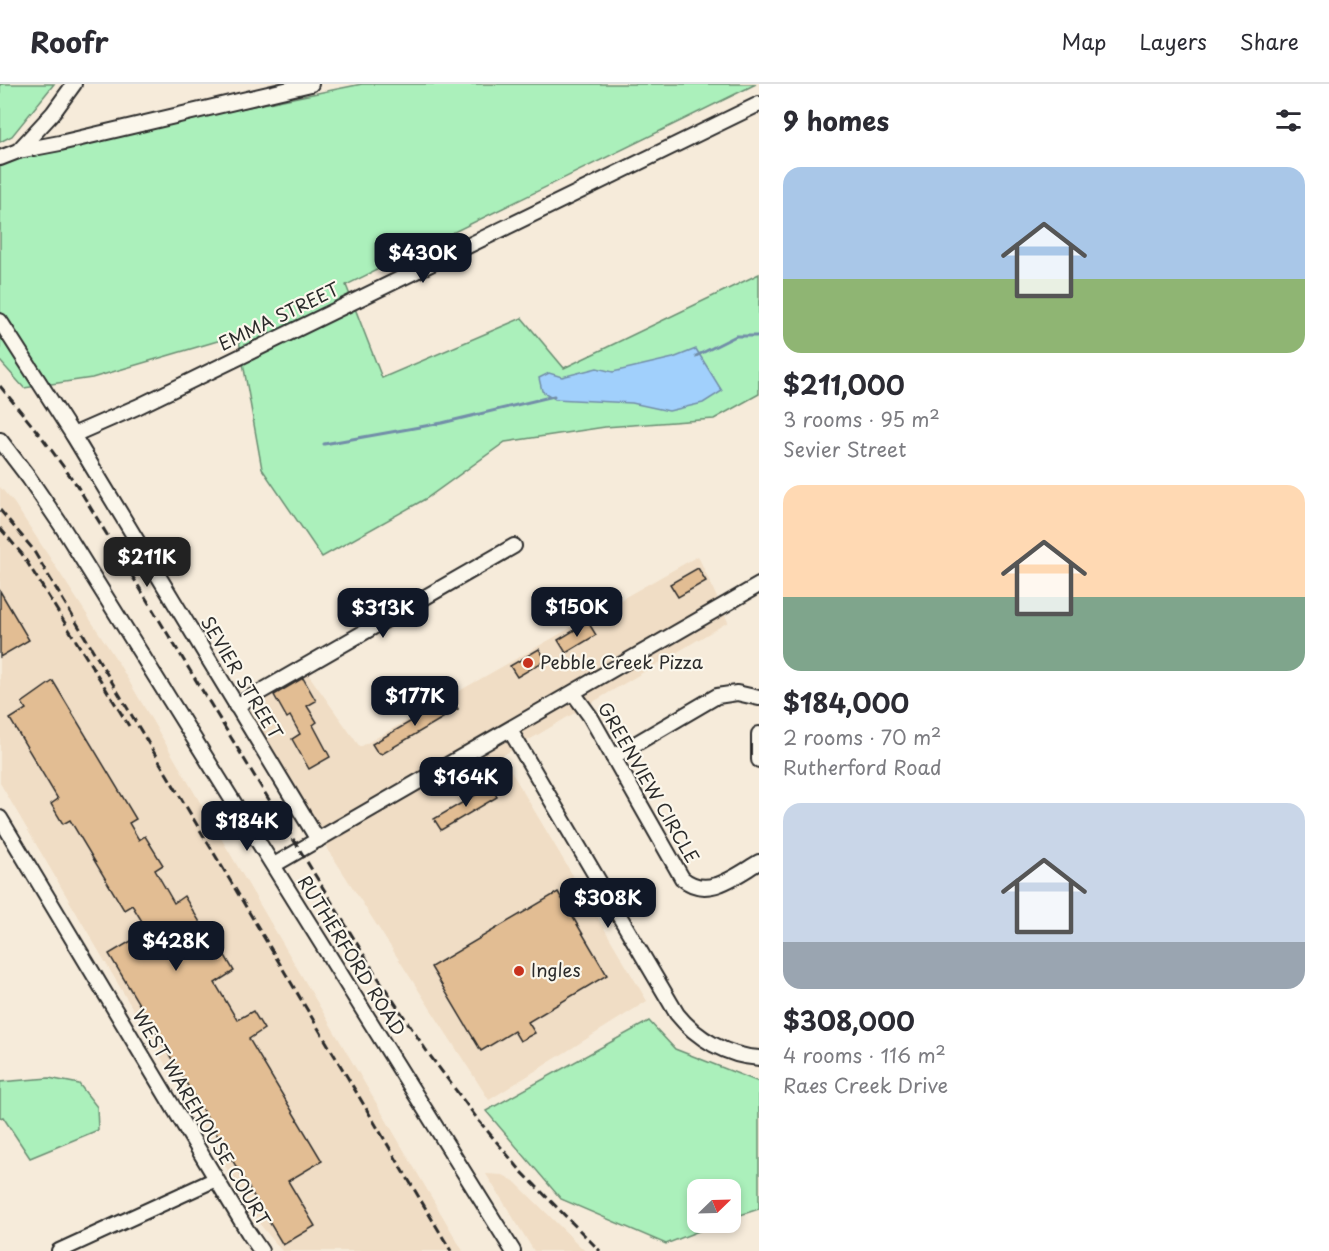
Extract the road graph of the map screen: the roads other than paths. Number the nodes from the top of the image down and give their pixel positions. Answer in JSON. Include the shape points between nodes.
{"nodes":[{"id":1,"x":74,"y":84,"type":"edge"},
{"id":2,"x":311,"y":84,"type":"edge"},
{"id":3,"x":759,"y":104,"type":"edge"},
{"id":4,"x":18,"y":151,"type":"junction"},
{"id":5,"x":0,"y":159,"type":"edge"},
{"id":6,"x":0,"y":321,"type":"edge"},
{"id":7,"x":73,"y":435,"type":"junction"},
{"id":8,"x":0,"y":440,"type":"edge"},
{"id":9,"x":514,"y":546,"type":"dead end"},
{"id":10,"x":759,"y":585,"type":"edge"},
{"id":11,"x":573,"y":694,"type":"junction"},
{"id":12,"x":759,"y":698,"type":"edge"},
{"id":13,"x":236,"y":706,"type":"junction"},
{"id":14,"x":510,"y":730,"type":"junction"},
{"id":15,"x":759,"y":734,"type":"edge"},
{"id":16,"x":613,"y":757,"type":"junction"},
{"id":17,"x":759,"y":760,"type":"edge"},
{"id":18,"x":0,"y":818,"type":"edge"},
{"id":19,"x":318,"y":840,"type":"junction"},
{"id":20,"x":759,"y":862,"type":"edge"},
{"id":21,"x":274,"y":865,"type":"junction"},
{"id":22,"x":759,"y":1058,"type":"edge"},
{"id":23,"x":216,"y":1179,"type":"junction"},
{"id":24,"x":59,"y":1251,"type":"edge"},
{"id":25,"x":261,"y":1251,"type":"edge"},
{"id":26,"x":513,"y":1251,"type":"edge"}],
"edges":[{"from":1,"to":4,"type":"street"},
{"from":2,"to":4,"type":"street"},
{"from":3,"to":7,"type":"street","name":"EMMA STREET"},
{"from":4,"to":5,"type":"street"},
{"from":6,"to":7,"type":"street","name":"SEVIER STREET"},
{"from":7,"to":13,"type":"street","name":"SEVIER STREET"},
{"from":8,"to":21,"type":"street","name":"RUTHERFORD ROAD","via":[[61,525]]},
{"from":9,"to":13,"type":"street"},
{"from":10,"to":11,"type":"street"},
{"from":11,"to":14,"type":"street"},
{"from":11,"to":16,"type":"street","name":"GREENVIEW CIRCLE"},
{"from":12,"to":16,"type":"street","via":[[737,693],[717,696]]},
{"from":13,"to":19,"type":"street","name":"SEVIER STREET"},
{"from":14,"to":19,"type":"street"},
{"from":14,"to":22,"type":"street","via":[[677,1014],[714,1045]]},
{"from":15,"to":17,"type":"street"},
{"from":16,"to":20,"type":"street","name":"GREENVIEW CIRCLE","via":[[688,884],[711,887]]},
{"from":18,"to":23,"type":"street","name":"WEST WAREHOUSE COURT"},
{"from":19,"to":21,"type":"street"},
{"from":21,"to":26,"type":"street","name":"RUTHERFORD ROAD"},
{"from":23,"to":24,"type":"street"},
{"from":23,"to":25,"type":"street","name":"WEST WAREHOUSE COURT"}]}
